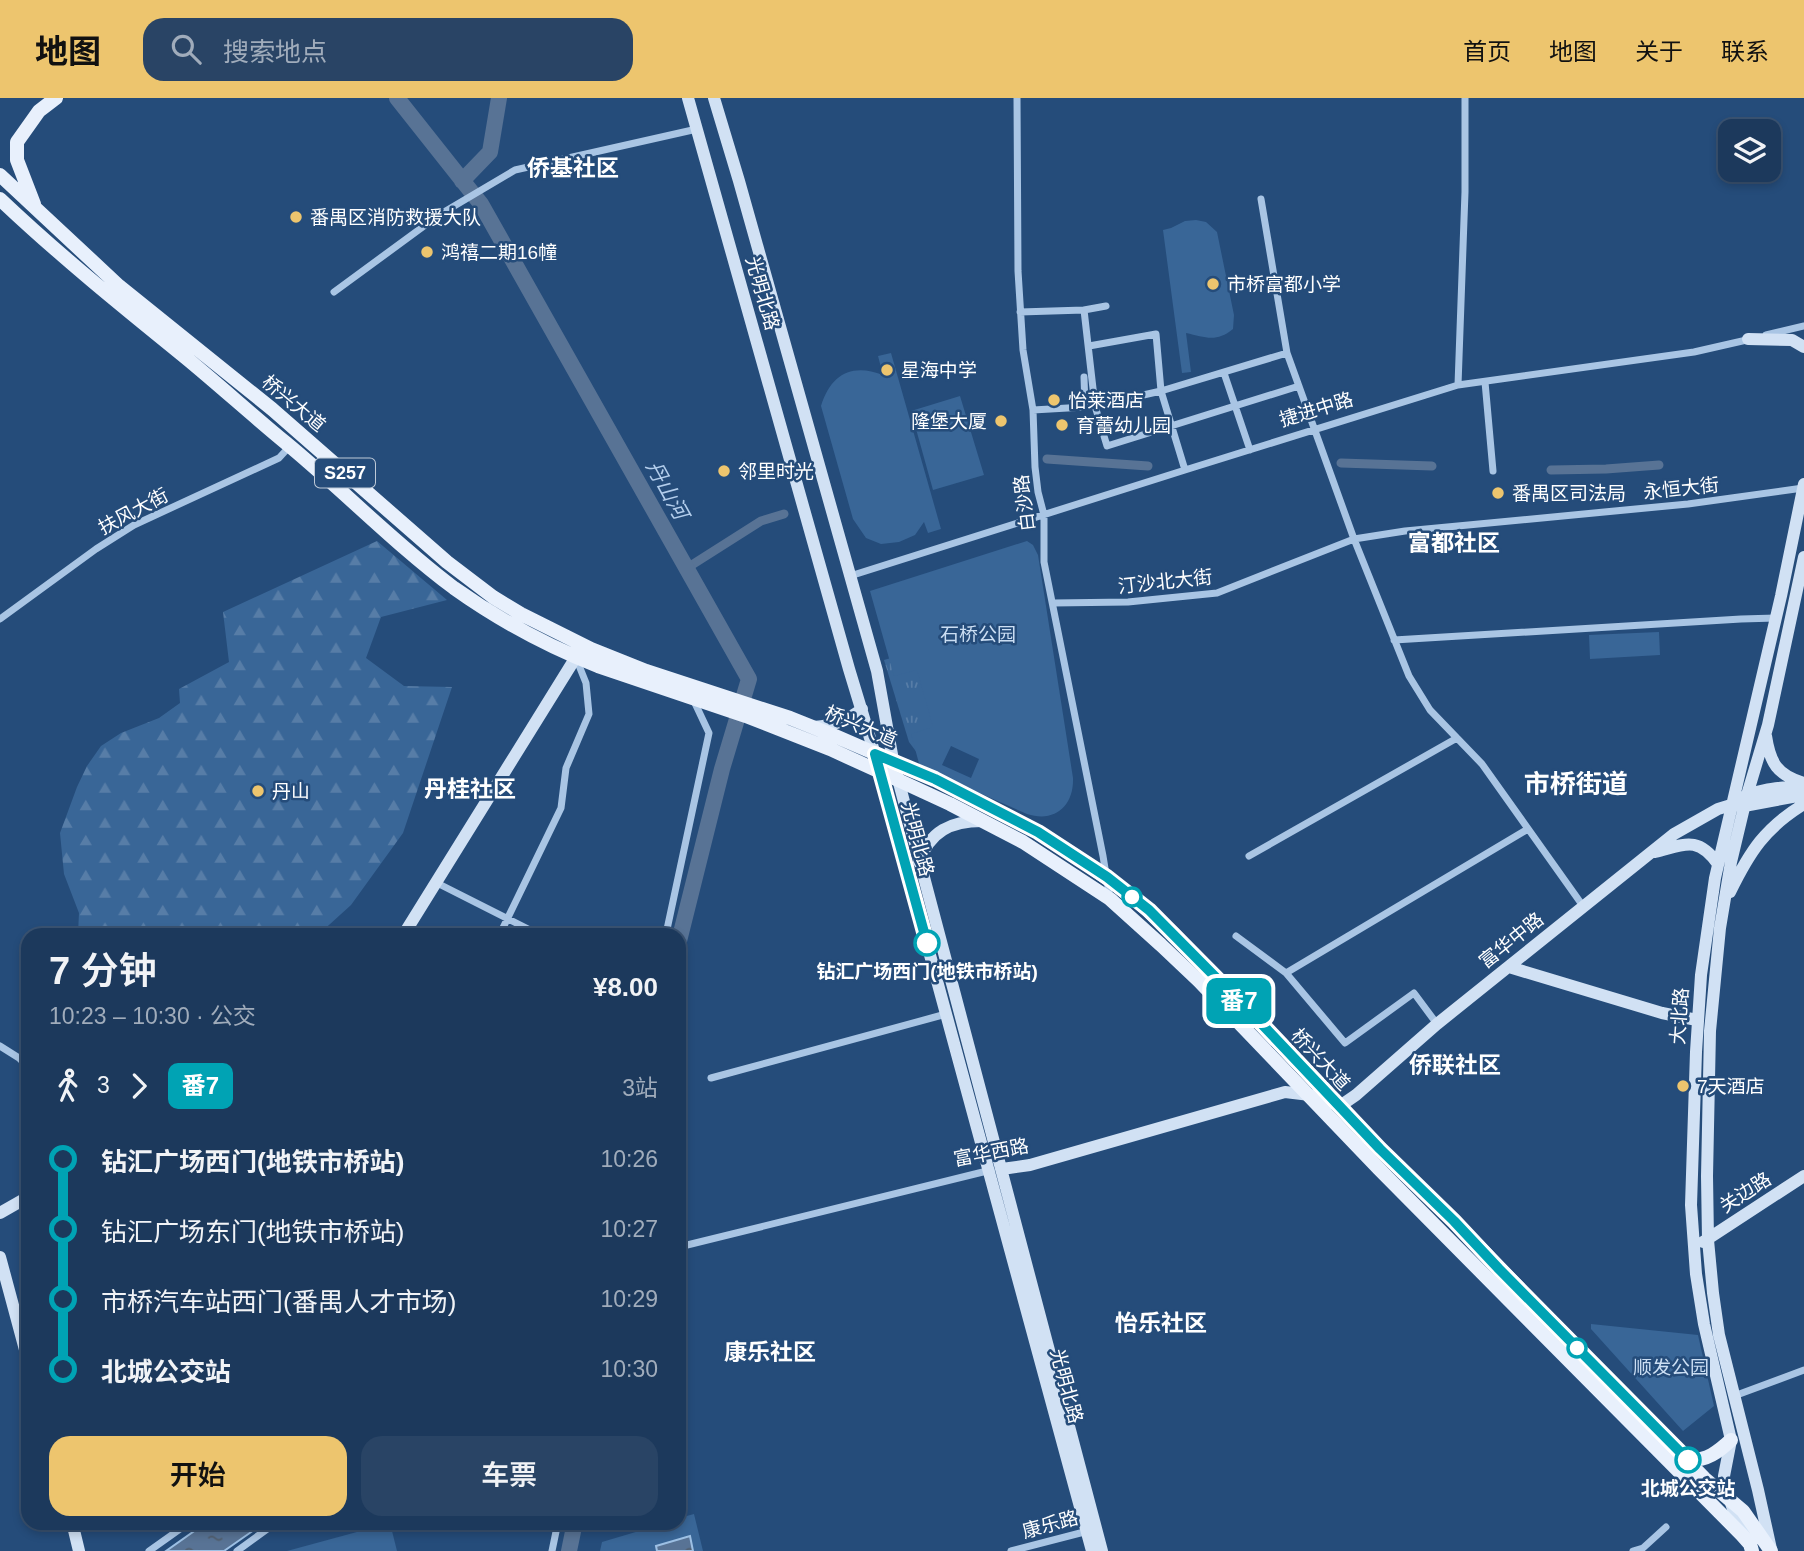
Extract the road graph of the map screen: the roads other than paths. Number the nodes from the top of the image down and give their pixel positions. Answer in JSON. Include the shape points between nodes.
{"nodes":[{"id":1,"x":57,"y":98,"type":"edge"},
{"id":2,"x":688,"y":98,"type":"edge"},
{"id":3,"x":714,"y":98,"type":"edge"},
{"id":4,"x":1017,"y":98,"type":"edge"},
{"id":5,"x":1465,"y":98,"type":"edge"},
{"id":6,"x":697,"y":129,"type":"junction"},
{"id":7,"x":0,"y":176,"type":"edge"},
{"id":8,"x":1261,"y":199,"type":"dead end"},
{"id":9,"x":1,"y":201,"type":"edge"},
{"id":10,"x":36,"y":209,"type":"junction"},
{"id":11,"x":334,"y":292,"type":"dead end"},
{"id":12,"x":1106,"y":306,"type":"dead end"},
{"id":13,"x":1084,"y":310,"type":"junction"},
{"id":14,"x":1020,"y":312,"type":"junction"},
{"id":15,"x":1804,"y":326,"type":"edge"},
{"id":16,"x":1748,"y":339,"type":"junction"},
{"id":17,"x":1088,"y":346,"type":"junction"},
{"id":18,"x":1804,"y":347,"type":"edge"},
{"id":19,"x":1287,"y":353,"type":"junction"},
{"id":20,"x":1224,"y":373,"type":"junction"},
{"id":21,"x":1084,"y":377,"type":"dead end"},
{"id":22,"x":1485,"y":382,"type":"junction"},
{"id":23,"x":1299,"y":386,"type":"junction"},
{"id":24,"x":1458,"y":386,"type":"junction"},
{"id":25,"x":1161,"y":391,"type":"junction"},
{"id":26,"x":1095,"y":406,"type":"junction"},
{"id":27,"x":1235,"y":407,"type":"junction"},
{"id":28,"x":1033,"y":410,"type":"junction"},
{"id":29,"x":1171,"y":426,"type":"junction"},
{"id":30,"x":1314,"y":429,"type":"junction"},
{"id":31,"x":290,"y":446,"type":"junction"},
{"id":32,"x":1251,"y":450,"type":"junction"},
{"id":33,"x":1185,"y":470,"type":"junction"},
{"id":34,"x":1493,"y":471,"type":"dead end"},
{"id":35,"x":1804,"y":486,"type":"edge"},
{"id":36,"x":1044,"y":515,"type":"junction"},
{"id":37,"x":1354,"y":539,"type":"junction"},
{"id":38,"x":1804,"y":557,"type":"edge"},
{"id":39,"x":850,"y":576,"type":"junction"},
{"id":40,"x":1052,"y":603,"type":"junction"},
{"id":41,"x":1776,"y":618,"type":"junction"},
{"id":42,"x":0,"y":619,"type":"edge"},
{"id":43,"x":1394,"y":640,"type":"junction"},
{"id":44,"x":576,"y":657,"type":"junction"},
{"id":45,"x":882,"y":696,"type":"junction"},
{"id":46,"x":692,"y":697,"type":"junction"},
{"id":47,"x":731,"y":704,"type":"junction"},
{"id":48,"x":860,"y":705,"type":"junction"},
{"id":49,"x":758,"y":713,"type":"junction"},
{"id":50,"x":814,"y":727,"type":"junction"},
{"id":51,"x":1766,"y":732,"type":"junction"},
{"id":52,"x":1457,"y":738,"type":"junction"},
{"id":53,"x":875,"y":754,"type":"junction"},
{"id":54,"x":892,"y":760,"type":"junction"},
{"id":55,"x":880,"y":771,"type":"junction"},
{"id":56,"x":898,"y":780,"type":"junction"},
{"id":57,"x":1804,"y":784,"type":"edge"},
{"id":58,"x":1804,"y":795,"type":"edge"},
{"id":59,"x":1741,"y":802,"type":"junction"},
{"id":60,"x":1804,"y":804,"type":"edge"},
{"id":61,"x":982,"y":821,"type":"junction"},
{"id":62,"x":1528,"y":829,"type":"junction"},
{"id":63,"x":1648,"y":854,"type":"junction"},
{"id":64,"x":1249,"y":856,"type":"dead end"},
{"id":65,"x":919,"y":863,"type":"junction"},
{"id":66,"x":1718,"y":864,"type":"junction"},
{"id":67,"x":1107,"y":877,"type":"junction"},
{"id":68,"x":437,"y":883,"type":"junction"},
{"id":69,"x":1110,"y":900,"type":"junction"},
{"id":70,"x":1724,"y":905,"type":"junction"},
{"id":71,"x":1583,"y":906,"type":"junction"},
{"id":72,"x":507,"y":919,"type":"junction"},
{"id":73,"x":408,"y":928,"type":"edge"},
{"id":74,"x":503,"y":928,"type":"edge"},
{"id":75,"x":526,"y":928,"type":"edge"},
{"id":76,"x":667,"y":928,"type":"edge"},
{"id":77,"x":1236,"y":936,"type":"dead end"},
{"id":78,"x":1509,"y":967,"type":"junction"},
{"id":79,"x":1286,"y":973,"type":"junction"},
{"id":80,"x":947,"y":1014,"type":"junction"},
{"id":81,"x":1698,"y":1020,"type":"junction"},
{"id":82,"x":1437,"y":1024,"type":"junction"},
{"id":83,"x":0,"y":1046,"type":"edge"},
{"id":84,"x":21,"y":1060,"type":"edge"},
{"id":85,"x":711,"y":1078,"type":"dead end"},
{"id":86,"x":1310,"y":1095,"type":"junction"},
{"id":87,"x":1340,"y":1106,"type":"junction"},
{"id":88,"x":995,"y":1169,"type":"junction"},
{"id":89,"x":1804,"y":1176,"type":"edge"},
{"id":90,"x":21,"y":1201,"type":"edge"},
{"id":91,"x":0,"y":1213,"type":"edge"},
{"id":92,"x":1708,"y":1240,"type":"junction"},
{"id":93,"x":686,"y":1245,"type":"edge"},
{"id":94,"x":1694,"y":1248,"type":"junction"},
{"id":95,"x":0,"y":1257,"type":"edge"},
{"id":96,"x":21,"y":1335,"type":"edge"},
{"id":97,"x":1804,"y":1370,"type":"edge"},
{"id":98,"x":1734,"y":1396,"type":"junction"},
{"id":99,"x":1731,"y":1440,"type":"junction"},
{"id":100,"x":1688,"y":1460,"type":"junction"},
{"id":101,"x":1730,"y":1500,"type":"junction"},
{"id":102,"x":1666,"y":1527,"type":"dead end"},
{"id":103,"x":74,"y":1530,"type":"edge"},
{"id":104,"x":179,"y":1530,"type":"edge"},
{"id":105,"x":266,"y":1530,"type":"edge"},
{"id":106,"x":556,"y":1530,"type":"edge"},
{"id":107,"x":1092,"y":1530,"type":"junction"},
{"id":108,"x":1751,"y":1547,"type":"edge"},
{"id":109,"x":1771,"y":1550,"type":"edge"},
{"id":110,"x":79,"y":1551,"type":"edge"},
{"id":111,"x":149,"y":1551,"type":"edge"},
{"id":112,"x":237,"y":1551,"type":"edge"},
{"id":113,"x":552,"y":1551,"type":"edge"},
{"id":114,"x":1011,"y":1551,"type":"edge"},
{"id":115,"x":1093,"y":1551,"type":"edge"},
{"id":116,"x":1102,"y":1551,"type":"edge"},
{"id":117,"x":1633,"y":1551,"type":"edge"}],
"edges":[{"from":1,"to":10,"type":"main road","via":[[39,111],[17,142],[17,160]]},
{"from":2,"to":6,"type":"main road","name":"光明北路"},
{"from":3,"to":39,"type":"main road","name":"光明北路"},
{"from":4,"to":14,"type":"street","name":"白沙路"},
{"from":5,"to":24,"type":"street"},
{"from":6,"to":11,"type":"street","via":[[515,170],[439,215]]},
{"from":6,"to":48,"type":"main road","name":"光明北路"},
{"from":7,"to":10,"type":"main road","name":"桥兴大道","number":"S257"},
{"from":8,"to":19,"type":"street"},
{"from":9,"to":31,"type":"main road","name":"桥兴大道","number":"S257"},
{"from":10,"to":47,"type":"main road","name":"桥兴大道","number":"S257","via":[[119,286],[493,597],[590,649]]},
{"from":12,"to":13,"type":"street"},
{"from":13,"to":14,"type":"street"},
{"from":13,"to":17,"type":"street"},
{"from":14,"to":28,"type":"street","name":"白沙路"},
{"from":15,"to":16,"type":"street","name":"捷进中路"},
{"from":16,"to":18,"type":"main road","via":[[1792,340]]},
{"from":16,"to":22,"type":"street","name":"捷进中路","via":[[1694,352]]},
{"from":17,"to":25,"type":"street","via":[[1156,334]]},
{"from":17,"to":26,"type":"street"},
{"from":19,"to":20,"type":"street"},
{"from":19,"to":23,"type":"street"},
{"from":20,"to":25,"type":"street"},
{"from":20,"to":27,"type":"street"},
{"from":21,"to":28,"type":"street","via":[[1085,407]]},
{"from":22,"to":24,"type":"street","name":"捷进中路"},
{"from":22,"to":34,"type":"street"},
{"from":23,"to":27,"type":"street"},
{"from":23,"to":30,"type":"street"},
{"from":24,"to":30,"type":"street","name":"捷进中路"},
{"from":25,"to":26,"type":"street"},
{"from":25,"to":29,"type":"street"},
{"from":26,"to":29,"type":"street","via":[[1107,446]]},
{"from":27,"to":29,"type":"street"},
{"from":27,"to":32,"type":"street"},
{"from":28,"to":36,"type":"street","name":"白沙路","via":[[1035,467]]},
{"from":29,"to":33,"type":"street"},
{"from":30,"to":32,"type":"street","name":"捷进中路"},
{"from":30,"to":37,"type":"street"},
{"from":31,"to":42,"type":"street","name":"扶风大街","via":[[279,458],[134,526]]},
{"from":31,"to":44,"type":"main road","name":"桥兴大道","number":"S257","via":[[456,589],[510,624]]},
{"from":32,"to":33,"type":"street","name":"捷进中路"},
{"from":33,"to":36,"type":"street","name":"捷进中路"},
{"from":35,"to":37,"type":"street","name":"永恒大街"},
{"from":35,"to":41,"type":"main road","name":"大北路"},
{"from":36,"to":39,"type":"street","name":"捷进中路"},
{"from":36,"to":40,"type":"street","name":"白沙路","via":[[1044,562]]},
{"from":37,"to":40,"type":"street","name":"汀沙北大街","via":[[1217,593],[1128,602]]},
{"from":37,"to":43,"type":"street"},
{"from":38,"to":51,"type":"main road","name":"大北路"},
{"from":39,"to":45,"type":"main road","name":"光明北路"},
{"from":40,"to":67,"type":"street","name":"白沙路"},
{"from":41,"to":43,"type":"street"},
{"from":41,"to":59,"type":"main road","name":"大北路","via":[[1739,780]]},
{"from":43,"to":52,"type":"street","via":[[1430,710]]},
{"from":44,"to":46,"type":"main road","name":"桥兴大道","number":"S257"},
{"from":44,"to":68,"type":"main road"},
{"from":44,"to":72,"type":"street","via":[[586,683],[589,714],[566,768],[561,808]]},
{"from":45,"to":48,"type":"main road"},
{"from":45,"to":54,"type":"main road","name":"光明北路"},
{"from":46,"to":47,"type":"main road","name":"桥兴大道","number":"S257"},
{"from":46,"to":76,"type":"street","via":[[709,733]]},
{"from":47,"to":49,"type":"main road","number":"S257"},
{"from":48,"to":50,"type":"main road","via":[[849,719]]},
{"from":48,"to":53,"type":"main road","name":"光明北路"},
{"from":49,"to":50,"type":"main road","name":"桥兴大道","number":"S257"},
{"from":49,"to":55,"type":"main road","name":"桥兴大道","number":"S257"},
{"from":50,"to":53,"type":"main road","name":"桥兴大道","number":"S257"},
{"from":51,"to":57,"type":"main road","via":[[1776,766]]},
{"from":51,"to":59,"type":"main road","name":"大北路"},
{"from":52,"to":62,"type":"street","via":[[1482,764]]},
{"from":52,"to":64,"type":"street"},
{"from":53,"to":54,"type":"main road","name":"桥兴大道","number":"S257"},
{"from":53,"to":55,"type":"main road","name":"光明北路"},
{"from":54,"to":56,"type":"main road","name":"光明北路"},
{"from":54,"to":67,"type":"main road","name":"桥兴大道","number":"S257","via":[[1013,819]]},
{"from":55,"to":56,"type":"main road","name":"桥兴大道","number":"S257"},
{"from":55,"to":80,"type":"main road","name":"光明北路"},
{"from":56,"to":61,"type":"main road","name":"桥兴大道","number":"S257"},
{"from":56,"to":65,"type":"main road","name":"光明北路"},
{"from":57,"to":59,"type":"main road"},
{"from":58,"to":59,"type":"main road"},
{"from":59,"to":63,"type":"main road","name":"富华中路","via":[[1699,819]]},
{"from":59,"to":66,"type":"main road","name":"大北路"},
{"from":59,"to":70,"type":"main road","name":"大北路"},
{"from":60,"to":70,"type":"main road","via":[[1761,839]]},
{"from":61,"to":65,"type":"main road","via":[[961,822],[941,831],[929,842]]},
{"from":61,"to":69,"type":"main road","name":"桥兴大道","number":"S257","via":[[1023,842]]},
{"from":62,"to":71,"type":"street"},
{"from":62,"to":79,"type":"street"},
{"from":63,"to":66,"type":"main road","via":[[1693,845],[1705,849]]},
{"from":63,"to":71,"type":"main road","name":"富华中路"},
{"from":65,"to":88,"type":"main road","name":"光明北路"},
{"from":66,"to":81,"type":"main road","name":"大北路"},
{"from":67,"to":69,"type":"street","name":"白沙路"},
{"from":67,"to":87,"type":"main road","name":"桥兴大道","number":"S257","via":[[1174,934]]},
{"from":68,"to":72,"type":"street"},
{"from":68,"to":73,"type":"main road"},
{"from":69,"to":86,"type":"main road","name":"桥兴大道","number":"S257","via":[[1189,972]]},
{"from":70,"to":92,"type":"main road","name":"大北路","via":[[1710,1031]]},
{"from":71,"to":78,"type":"main road","name":"富华中路"},
{"from":72,"to":74,"type":"street"},
{"from":72,"to":75,"type":"street"},
{"from":77,"to":79,"type":"street"},
{"from":78,"to":81,"type":"main road"},
{"from":78,"to":82,"type":"main road","name":"富华中路"},
{"from":79,"to":82,"type":"street","via":[[1345,1043],[1414,993]]},
{"from":80,"to":85,"type":"street"},
{"from":80,"to":88,"type":"main road","name":"光明北路"},
{"from":81,"to":94,"type":"main road","name":"大北路"},
{"from":82,"to":87,"type":"main road","name":"富华中路"},
{"from":83,"to":84,"type":"street"},
{"from":86,"to":87,"type":"main road"},
{"from":86,"to":88,"type":"main road","name":"富华西路","via":[[1285,1092],[1031,1165]]},
{"from":86,"to":108,"type":"main road","name":"桥兴大道","number":"S257"},
{"from":87,"to":100,"type":"main road","name":"桥兴大道","number":"S257"},
{"from":88,"to":93,"type":"street","name":"富华西路"},
{"from":88,"to":107,"type":"main road","name":"光明北路"},
{"from":89,"to":92,"type":"main road","name":"关边路"},
{"from":90,"to":91,"type":"main road"},
{"from":92,"to":94,"type":"main road","name":"关边路"},
{"from":92,"to":98,"type":"main road","name":"大北路","via":[[1719,1335]]},
{"from":94,"to":99,"type":"main road","name":"大北路","via":[[1704,1324]]},
{"from":95,"to":96,"type":"main road"},
{"from":97,"to":98,"type":"street"},
{"from":98,"to":109,"type":"main road","name":"大北路"},
{"from":99,"to":100,"type":"main road","via":[[1711,1457]]},
{"from":99,"to":101,"type":"main road","name":"大北路","via":[[1724,1476]]},
{"from":100,"to":101,"type":"main road","name":"桥兴大道","number":"S257"},
{"from":101,"to":108,"type":"main road","name":"大北路"},
{"from":101,"to":109,"type":"main road","name":"桥兴大道","number":"S257"},
{"from":102,"to":117,"type":"street"},
{"from":103,"to":110,"type":"main road"},
{"from":104,"to":111,"type":"street"},
{"from":105,"to":112,"type":"street"},
{"from":106,"to":113,"type":"street"},
{"from":107,"to":114,"type":"street","name":"康乐路"},
{"from":107,"to":115,"type":"main road","name":"光明北路"},
{"from":107,"to":116,"type":"main road","name":"光明北路"}]}
